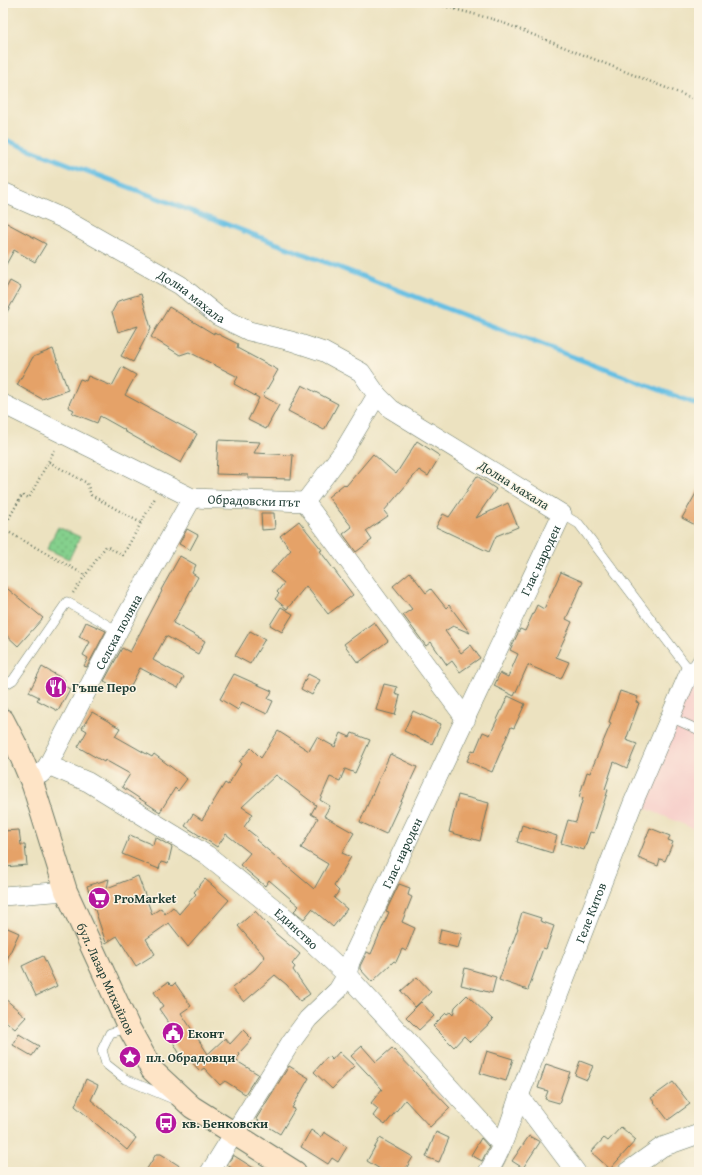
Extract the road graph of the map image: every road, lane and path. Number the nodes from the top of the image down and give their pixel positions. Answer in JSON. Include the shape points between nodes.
{"nodes":[{"id":1,"x":432,"y":3,"type":"edge"},
{"id":2,"x":699,"y":101,"type":"edge"},
{"id":3,"x":3,"y":192,"type":"edge"},
{"id":4,"x":377,"y":395,"type":"junction"},
{"id":5,"x":3,"y":404,"type":"edge"},
{"id":6,"x":63,"y":434,"type":"junction"},
{"id":7,"x":49,"y":462,"type":"junction"},
{"id":8,"x":162,"y":484,"type":"junction"},
{"id":9,"x":192,"y":498,"type":"junction"},
{"id":10,"x":305,"y":502,"type":"junction"},
{"id":11,"x":562,"y":514,"type":"junction"},
{"id":12,"x":141,"y":523,"type":"junction"},
{"id":13,"x":3,"y":529,"type":"edge"},
{"id":14,"x":85,"y":575,"type":"junction"},
{"id":15,"x":67,"y":602,"type":"junction"},
{"id":16,"x":118,"y":631,"type":"junction"},
{"id":17,"x":695,"y":664,"type":"edge"},
{"id":18,"x":3,"y":686,"type":"edge"},
{"id":19,"x":670,"y":718,"type":"junction"},
{"id":20,"x":466,"y":719,"type":"junction"},
{"id":21,"x":3,"y":720,"type":"edge"},
{"id":22,"x":699,"y":730,"type":"edge"},
{"id":23,"x":48,"y":765,"type":"junction"},
{"id":24,"x":34,"y":785,"type":"junction"},
{"id":25,"x":66,"y":891,"type":"junction"},
{"id":26,"x":3,"y":896,"type":"edge"},
{"id":27,"x":347,"y":975,"type":"junction"},
{"id":28,"x":129,"y":1028,"type":"junction"},
{"id":29,"x":519,"y":1096,"type":"junction"},
{"id":30,"x":192,"y":1107,"type":"junction"},
{"id":31,"x":234,"y":1133,"type":"junction"},
{"id":32,"x":699,"y":1134,"type":"edge"},
{"id":33,"x":502,"y":1144,"type":"junction"},
{"id":34,"x":210,"y":1172,"type":"edge"},
{"id":35,"x":295,"y":1172,"type":"edge"},
{"id":36,"x":488,"y":1172,"type":"edge"},
{"id":37,"x":576,"y":1172,"type":"edge"},
{"id":38,"x":627,"y":1172,"type":"edge"}],
"edges":[{"from":1,"to":2,"type":"path","via":[[496,20]]},
{"from":3,"to":4,"type":"street","name":"Долна махала","via":[[62,218],[180,285],[218,316],[249,331],[324,352],[361,372]]},
{"from":4,"to":10,"type":"street","via":[[343,452]]},
{"from":4,"to":11,"type":"street","name":"Долна махала","via":[[391,409]]},
{"from":5,"to":6,"type":"street","name":"Обрадовски път"},
{"from":6,"to":7,"type":"path"},
{"from":6,"to":8,"type":"street","name":"Обрадовски път"},
{"from":7,"to":12,"type":"path","via":[[88,483],[91,495]]},
{"from":7,"to":13,"type":"path","via":[[29,498],[22,495]]},
{"from":8,"to":9,"type":"street","name":"Обрадовски път"},
{"from":8,"to":12,"type":"path"},
{"from":9,"to":10,"type":"street","name":"Обрадовски път"},
{"from":9,"to":16,"type":"street","name":"Селска поляна"},
{"from":10,"to":20,"type":"street","name":"Обрадовски път"},
{"from":11,"to":17,"type":"lane","name":"Долна махала","via":[[579,524]]},
{"from":11,"to":20,"type":"street","name":"Глас народен"},
{"from":12,"to":14,"type":"path","via":[[123,555],[106,546]]},
{"from":13,"to":14,"type":"path"},
{"from":14,"to":15,"type":"path"},
{"from":15,"to":16,"type":"lane"},
{"from":15,"to":18,"type":"lane","via":[[13,680]]},
{"from":16,"to":23,"type":"street","name":"Селска поляна"},
{"from":17,"to":19,"type":"street","name":"Геле Китов"},
{"from":19,"to":22,"type":"lane"},
{"from":19,"to":29,"type":"street","name":"Геле Китов","via":[[628,817]]},
{"from":20,"to":27,"type":"street","name":"Глас народен","via":[[350,962]]},
{"from":21,"to":24,"type":"street","name":"бул. Лазар Михайлов"},
{"from":23,"to":24,"type":"street","name":"Селска поляна"},
{"from":23,"to":27,"type":"street","name":"Единство","via":[[88,782],[206,855],[286,918]]},
{"from":24,"to":25,"type":"street","name":"бул. Лазар Михайлов"},
{"from":25,"to":26,"type":"street"},
{"from":25,"to":28,"type":"street","name":"бул. Лазар Михайлов"},
{"from":27,"to":31,"type":"street","name":"Глас народен","via":[[338,990],[308,1019],[291,1042]]},
{"from":27,"to":33,"type":"street","name":"Единство"},
{"from":28,"to":30,"type":"street","name":"бул. Лазар Михайлов","via":[[152,1070]]},
{"from":28,"to":30,"type":"lane","via":[[110,1033],[102,1050],[106,1064],[125,1079]]},
{"from":29,"to":33,"type":"street","name":"Геле Китов"},
{"from":29,"to":37,"type":"street"},
{"from":30,"to":31,"type":"street","name":"бул. Лазар Михайлов"},
{"from":31,"to":34,"type":"street","name":"Глас народен"},
{"from":31,"to":35,"type":"street","name":"бул. Лазар Михайлов"},
{"from":32,"to":38,"type":"street","via":[[662,1147]]},
{"from":33,"to":36,"type":"street","name":"Геле Китов"}]}
